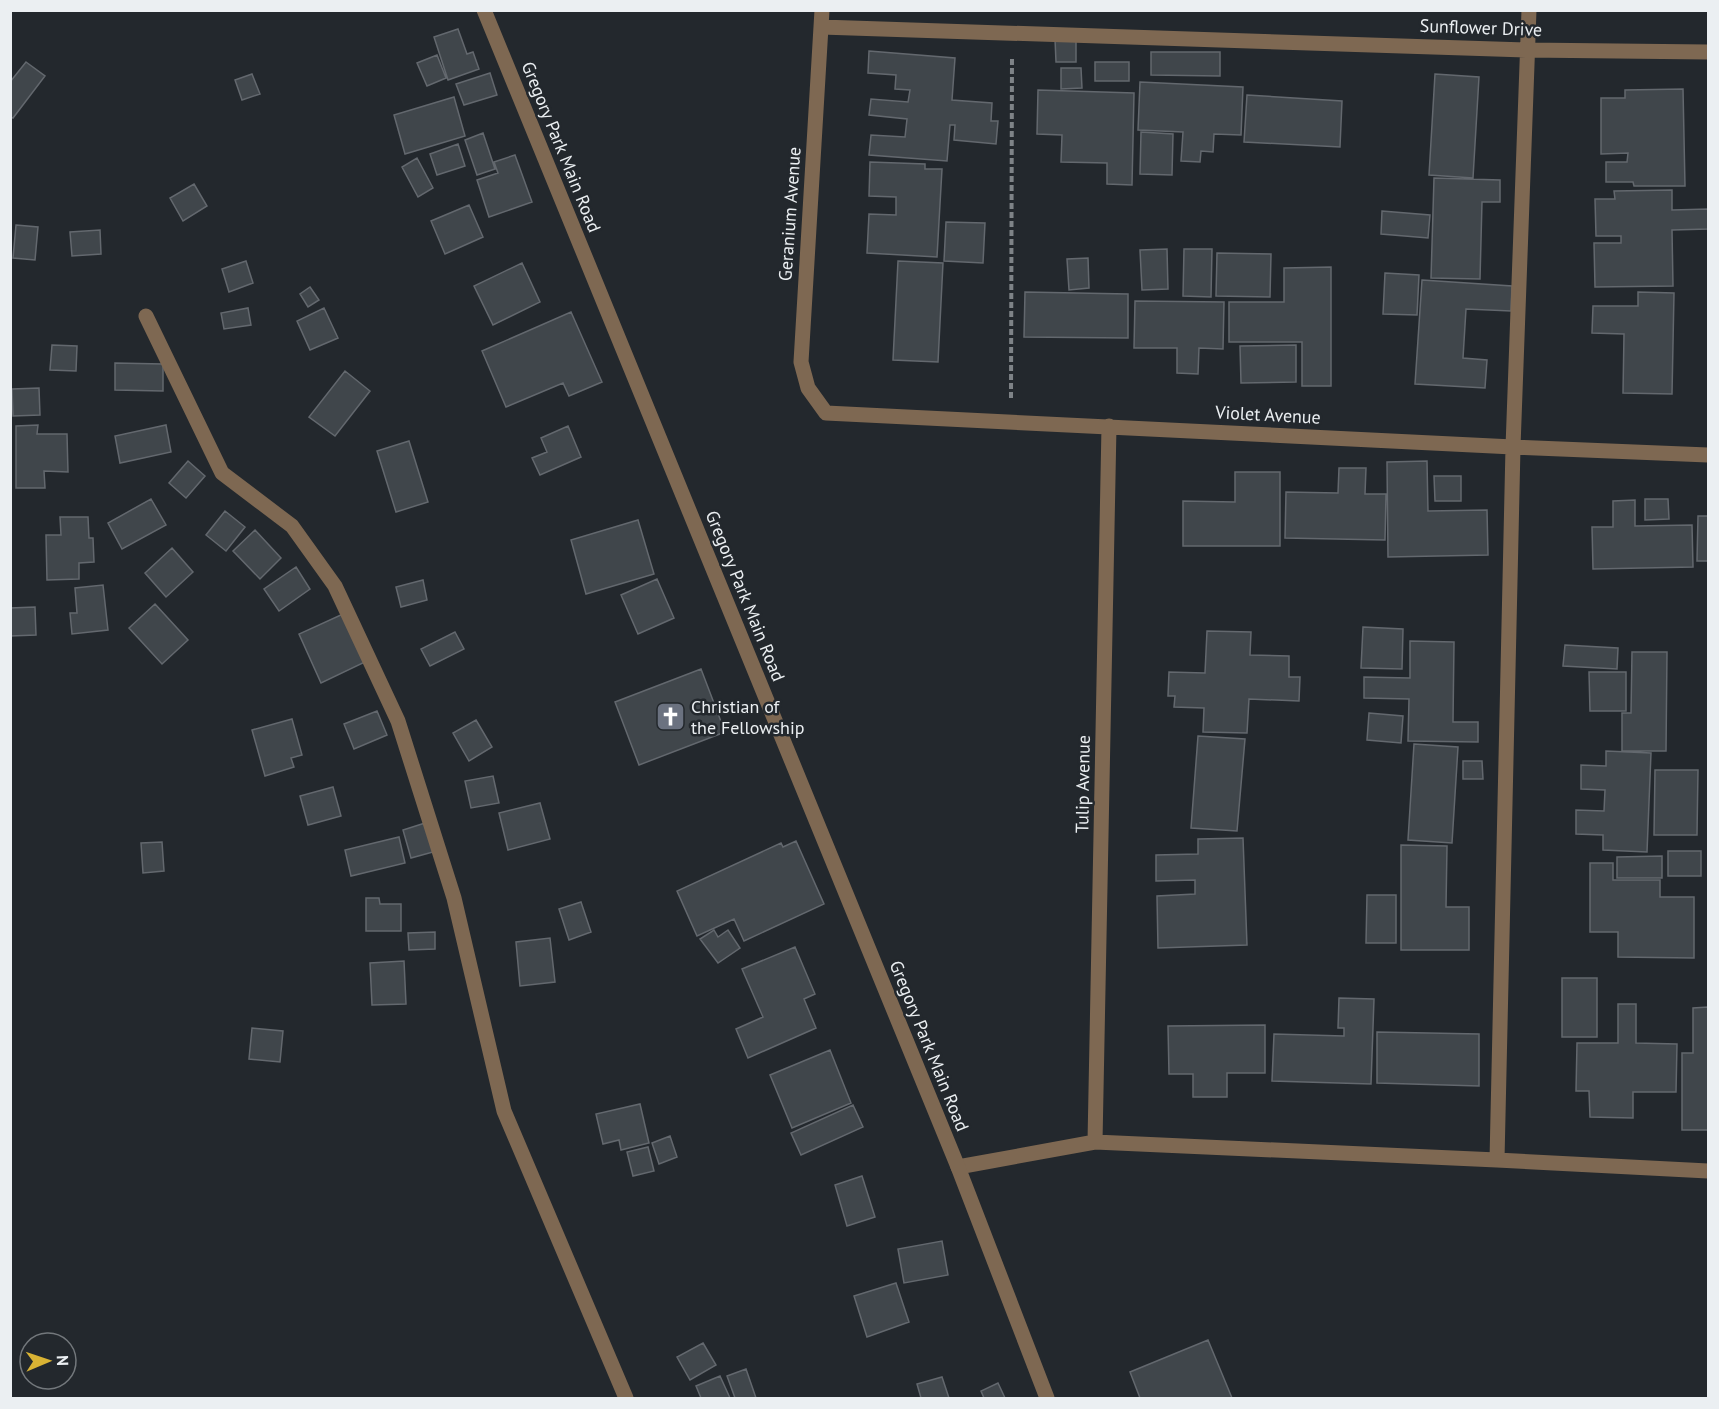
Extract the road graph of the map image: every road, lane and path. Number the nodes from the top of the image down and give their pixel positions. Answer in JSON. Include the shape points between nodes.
{"nodes":[{"id":1,"x":484,"y":10,"type":"edge"},
{"id":2,"x":822,"y":10,"type":"edge"},
{"id":3,"x":1529,"y":10,"type":"edge"},
{"id":4,"x":821,"y":27,"type":"junction"},
{"id":5,"x":1012,"y":33,"type":"junction"},
{"id":6,"x":1526,"y":50,"type":"junction"},
{"id":7,"x":1708,"y":52,"type":"edge"},
{"id":8,"x":146,"y":316,"type":"dead end"},
{"id":9,"x":826,"y":413,"type":"joint"},
{"id":10,"x":1011,"y":422,"type":"junction"},
{"id":11,"x":1109,"y":426,"type":"junction"},
{"id":12,"x":1513,"y":447,"type":"junction"},
{"id":13,"x":1708,"y":455,"type":"edge"},
{"id":14,"x":1095,"y":1142,"type":"junction"},
{"id":15,"x":1497,"y":1160,"type":"junction"},
{"id":16,"x":958,"y":1167,"type":"junction"},
{"id":17,"x":1708,"y":1171,"type":"edge"},
{"id":18,"x":626,"y":1398,"type":"edge"},
{"id":19,"x":1047,"y":1398,"type":"edge"}],
"edges":[{"from":1,"to":16,"type":"street","name":"Gregory Park Main Road"},
{"from":2,"to":4,"type":"street","name":"Geranium Avenue"},
{"from":3,"to":6,"type":"street"},
{"from":4,"to":5,"type":"street","name":"Sunflower Drive"},
{"from":4,"to":9,"type":"street","name":"Geranium Avenue","via":[[801,362],[808,388]]},
{"from":5,"to":6,"type":"street","name":"Sunflower Drive"},
{"from":5,"to":10,"type":"path"},
{"from":6,"to":7,"type":"street","name":"Sunflower Drive"},
{"from":6,"to":12,"type":"street"},
{"from":8,"to":18,"type":"street","via":[[222,473],[292,526],[335,586],[398,721],[454,898],[504,1111]]},
{"from":9,"to":10,"type":"street","name":"Violet Avenue"},
{"from":10,"to":11,"type":"street","name":"Violet Avenue"},
{"from":11,"to":12,"type":"street","name":"Violet Avenue"},
{"from":11,"to":14,"type":"street","name":"Tulip Avenue"},
{"from":12,"to":13,"type":"street","name":"Violet Avenue"},
{"from":12,"to":15,"type":"street"},
{"from":14,"to":15,"type":"street"},
{"from":14,"to":16,"type":"street"},
{"from":15,"to":17,"type":"street"},
{"from":16,"to":19,"type":"street","name":"Gregory Park Main Road"}]}
